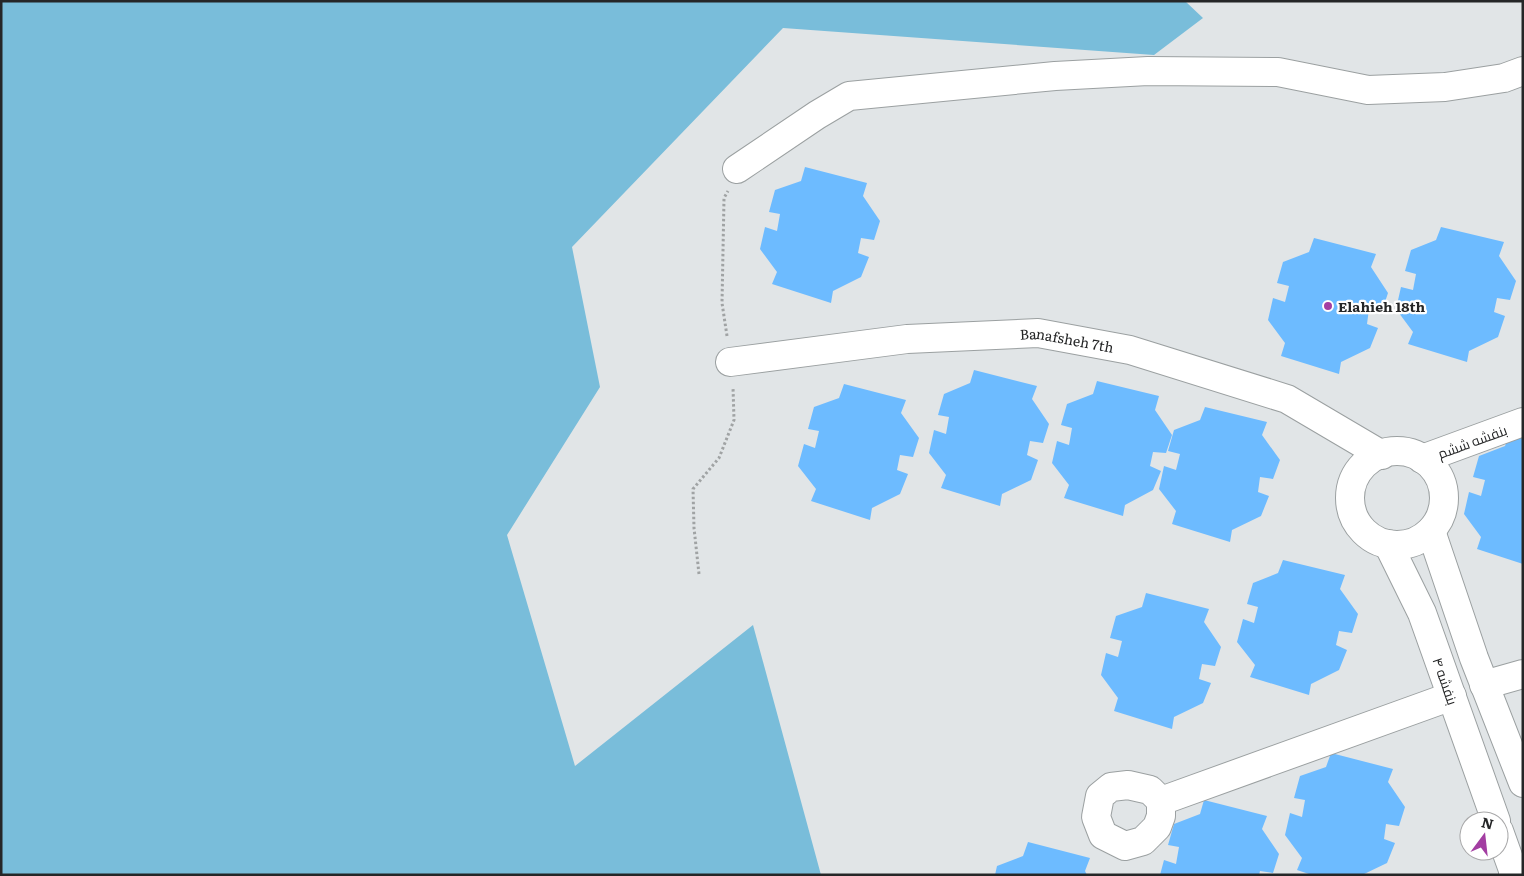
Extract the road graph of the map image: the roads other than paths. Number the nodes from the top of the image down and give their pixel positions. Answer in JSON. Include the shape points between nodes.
{"nodes":[{"id":1,"x":1523,"y":72,"type":"edge"},
{"id":2,"x":737,"y":170,"type":"dead end"},
{"id":3,"x":730,"y":362,"type":"dead end"},
{"id":4,"x":1523,"y":422,"type":"edge"},
{"id":5,"x":1382,"y":455,"type":"junction"},
{"id":6,"x":1422,"y":459,"type":"junction"},
{"id":7,"x":1431,"y":531,"type":"junction"},
{"id":8,"x":1388,"y":544,"type":"junction"},
{"id":9,"x":1523,"y":674,"type":"edge"},
{"id":10,"x":1484,"y":685,"type":"junction"},
{"id":11,"x":1452,"y":696,"type":"junction"},
{"id":12,"x":1523,"y":783,"type":"edge"},
{"id":13,"x":1161,"y":801,"type":"dead end"},
{"id":14,"x":1492,"y":811,"type":"edge"},
{"id":15,"x":1509,"y":861,"type":"edge"},
{"id":16,"x":1513,"y":875,"type":"edge"}],
"edges":[{"from":1,"to":2,"type":"street","via":[[1445,87],[1368,90],[1278,72],[1148,71],[1055,76],[849,96]]},
{"from":3,"to":5,"type":"street","name":"Banafsheh 7th","via":[[907,339],[1038,333],[1130,350],[1287,399]]},
{"from":4,"to":6,"type":"street","name":"بنفشه ششم"},
{"from":5,"to":6,"type":"street","via":[[1402,452]]},
{"from":5,"to":8,"type":"street","via":[[1360,469],[1352,483],[1350,499],[1353,514],[1361,528]]},
{"from":6,"to":7,"type":"street","via":[[1438,476],[1443,490],[1444,505]]},
{"from":7,"to":8,"type":"street","via":[[1403,545]]},
{"from":7,"to":10,"type":"street"},
{"from":8,"to":11,"type":"street","name":"بنفشه ۴","via":[[1422,613]]},
{"from":9,"to":10,"type":"street"},
{"from":10,"to":12,"type":"street"},
{"from":11,"to":13,"type":"street"},
{"from":11,"to":14,"type":"street","name":"بنفشه ۴"},
{"from":15,"to":16,"type":"street"}]}
